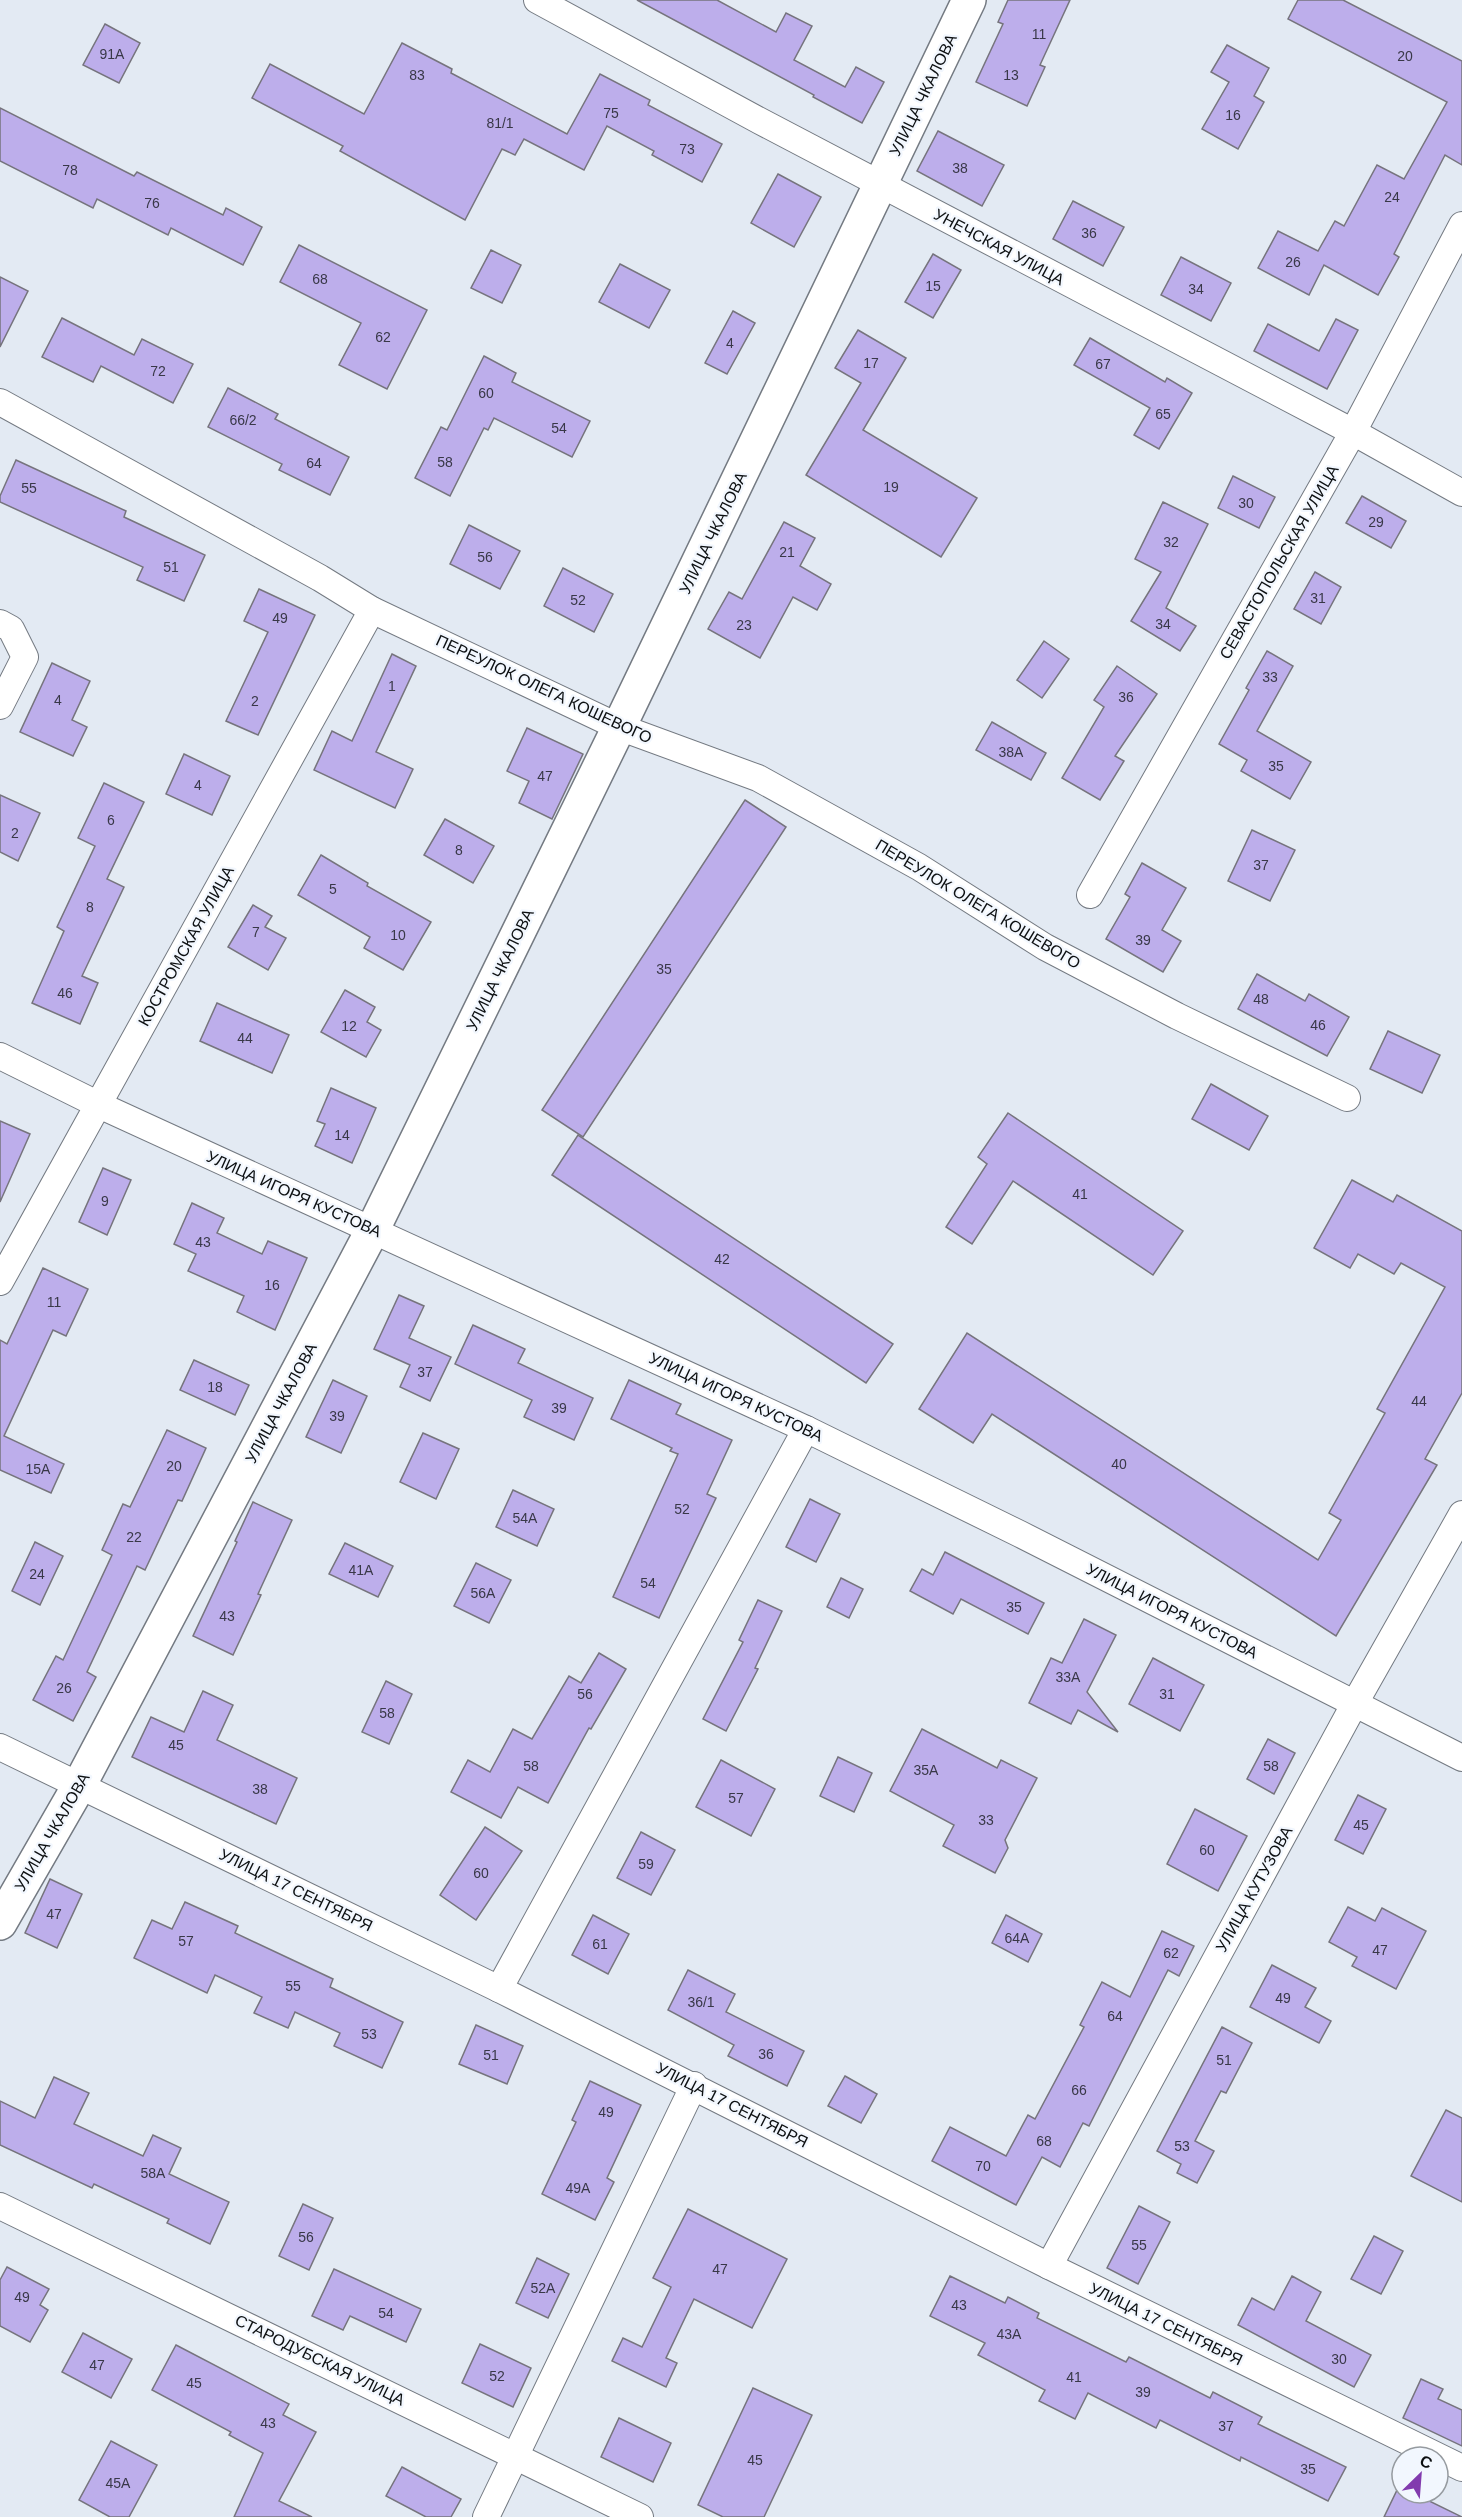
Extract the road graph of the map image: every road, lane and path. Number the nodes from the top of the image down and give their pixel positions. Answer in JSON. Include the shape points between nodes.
{"nodes":[{"id":1,"x":537,"y":0,"type":"edge"},
{"id":2,"x":969,"y":0,"type":"edge"},
{"id":3,"x":880,"y":184,"type":"junction"},
{"id":4,"x":1462,"y":225,"type":"edge"},
{"id":5,"x":0,"y":402,"type":"edge"},
{"id":6,"x":1353,"y":432,"type":"junction"},
{"id":7,"x":1462,"y":493,"type":"edge"},
{"id":8,"x":372,"y":610,"type":"junction"},
{"id":9,"x":0,"y":623,"type":"edge"},
{"id":10,"x":0,"y":706,"type":"edge"},
{"id":11,"x":619,"y":727,"type":"junction"},
{"id":12,"x":1090,"y":895,"type":"dead end"},
{"id":13,"x":0,"y":1056,"type":"edge"},
{"id":14,"x":1347,"y":1098,"type":"dead end"},
{"id":15,"x":99,"y":1105,"type":"junction"},
{"id":16,"x":373,"y":1229,"type":"junction"},
{"id":17,"x":0,"y":1282,"type":"edge"},
{"id":18,"x":806,"y":1429,"type":"junction"},
{"id":19,"x":1462,"y":1514,"type":"edge"},
{"id":20,"x":1355,"y":1703,"type":"junction"},
{"id":21,"x":0,"y":1747,"type":"edge"},
{"id":22,"x":1462,"y":1758,"type":"edge"},
{"id":23,"x":80,"y":1784,"type":"junction"},
{"id":24,"x":0,"y":1923,"type":"edge"},
{"id":25,"x":499,"y":1989,"type":"junction"},
{"id":26,"x":694,"y":2085,"type":"junction"},
{"id":27,"x":0,"y":2206,"type":"edge"},
{"id":28,"x":1049,"y":2266,"type":"junction"},
{"id":29,"x":515,"y":2454,"type":"junction"},
{"id":30,"x":1462,"y":2468,"type":"edge"},
{"id":31,"x":486,"y":2517,"type":"edge"},
{"id":32,"x":640,"y":2517,"type":"edge"}],
"edges":[{"from":1,"to":3,"type":"street","name":"УНЕЧСКАЯ УЛИЦА"},
{"from":2,"to":3,"type":"street","name":"УЛИЦА ЧКАЛОВА"},
{"from":3,"to":6,"type":"street","name":"УНЕЧСКАЯ УЛИЦА"},
{"from":3,"to":11,"type":"street","name":"УЛИЦА ЧКАЛОВА"},
{"from":4,"to":6,"type":"street","name":"СЕВАСТОПОЛЬСКАЯ УЛИЦА"},
{"from":5,"to":8,"type":"street","name":"ПЕРЕУЛОК ОЛЕГА КОШЕВОГО"},
{"from":6,"to":7,"type":"street","name":"УНЕЧСКАЯ УЛИЦА"},
{"from":6,"to":12,"type":"street","name":"СЕВАСТОПОЛЬСКАЯ УЛИЦА"},
{"from":8,"to":11,"type":"street","name":"ПЕРЕУЛОК ОЛЕГА КОШЕВОГО"},
{"from":8,"to":15,"type":"street","name":"КОСТРОМСКАЯ УЛИЦА"},
{"from":9,"to":10,"type":"street","via":[[11,629],[26,657]]},
{"from":11,"to":14,"type":"street","name":"ПЕРЕУЛОК ОЛЕГА КОШЕВОГО","via":[[758,778],[919,867],[1045,946],[1176,1016]]},
{"from":11,"to":16,"type":"street","name":"УЛИЦА ЧКАЛОВА"},
{"from":13,"to":15,"type":"street","name":"УЛИЦА ИГОРЯ КУСТОВА"},
{"from":15,"to":16,"type":"street","name":"УЛИЦА ИГОРЯ КУСТОВА"},
{"from":15,"to":17,"type":"street","name":"КОСТРОМСКАЯ УЛИЦА"},
{"from":16,"to":18,"type":"street","name":"УЛИЦА ИГОРЯ КУСТОВА"},
{"from":16,"to":23,"type":"street","name":"УЛИЦА ЧКАЛОВА"},
{"from":18,"to":20,"type":"street","name":"УЛИЦА ИГОРЯ КУСТОВА"},
{"from":18,"to":25,"type":"street"},
{"from":19,"to":20,"type":"street","name":"УЛИЦА КУТУЗОВА"},
{"from":20,"to":22,"type":"street","name":"УЛИЦА ИГОРЯ КУСТОВА"},
{"from":20,"to":28,"type":"street","name":"УЛИЦА КУТУЗОВА"},
{"from":21,"to":23,"type":"street","name":"УЛИЦА 17 СЕНТЯБРЯ"},
{"from":23,"to":24,"type":"street","name":"УЛИЦА ЧКАЛОВА"},
{"from":23,"to":25,"type":"street","name":"УЛИЦА 17 СЕНТЯБРЯ"},
{"from":25,"to":26,"type":"street","name":"УЛИЦА 17 СЕНТЯБРЯ"},
{"from":26,"to":28,"type":"street","name":"УЛИЦА 17 СЕНТЯБРЯ"},
{"from":26,"to":29,"type":"street"},
{"from":27,"to":29,"type":"street","name":"СТАРОДУБСКАЯ УЛИЦА"},
{"from":28,"to":30,"type":"street","name":"УЛИЦА 17 СЕНТЯБРЯ"},
{"from":29,"to":31,"type":"street"},
{"from":29,"to":32,"type":"street","name":"СТАРОДУБСКАЯ УЛИЦА"}]}
